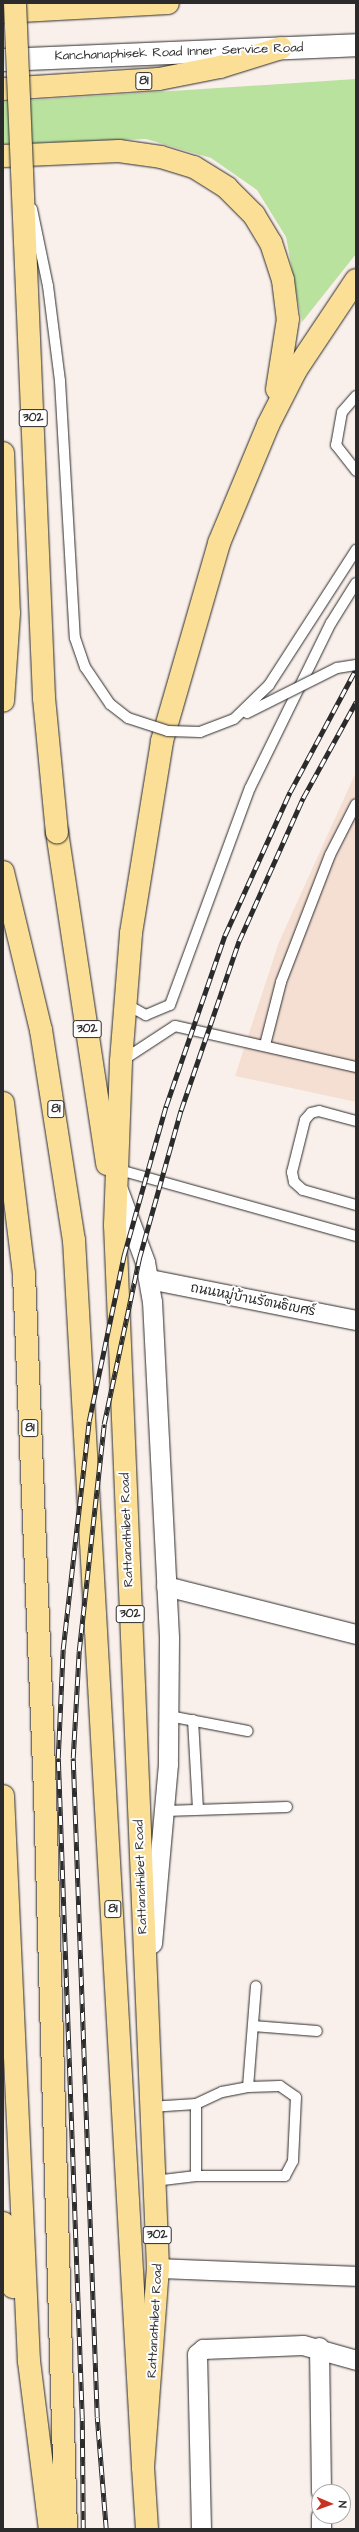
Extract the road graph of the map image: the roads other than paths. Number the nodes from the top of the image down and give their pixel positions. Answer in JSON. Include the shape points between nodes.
{"nodes":[{"id":1,"x":15,"y":3,"type":"edge"},
{"id":2,"x":168,"y":3,"type":"edge"},
{"id":3,"x":3,"y":12,"type":"edge"},
{"id":4,"x":356,"y":45,"type":"edge"},
{"id":5,"x":281,"y":48,"type":"junction"},
{"id":6,"x":3,"y":60,"type":"edge"},
{"id":7,"x":3,"y":89,"type":"edge"},
{"id":8,"x":3,"y":156,"type":"edge"},
{"id":9,"x":23,"y":172,"type":"junction"},
{"id":10,"x":356,"y":280,"type":"edge"},
{"id":11,"x":356,"y":396,"type":"edge"},
{"id":12,"x":268,"y":425,"type":"junction"},
{"id":13,"x":3,"y":453,"type":"edge"},
{"id":14,"x":356,"y":471,"type":"edge"},
{"id":15,"x":356,"y":550,"type":"edge"},
{"id":16,"x":356,"y":583,"type":"edge"},
{"id":17,"x":356,"y":665,"type":"edge"},
{"id":18,"x":3,"y":701,"type":"edge"},
{"id":19,"x":234,"y":719,"type":"junction"},
{"id":20,"x":356,"y":804,"type":"edge"},
{"id":21,"x":3,"y":872,"type":"edge"},
{"id":22,"x":124,"y":1003,"type":"junction"},
{"id":23,"x":264,"y":1045,"type":"junction"},
{"id":24,"x":121,"y":1061,"type":"junction"},
{"id":25,"x":356,"y":1067,"type":"edge"},
{"id":26,"x":3,"y":1103,"type":"edge"},
{"id":27,"x":356,"y":1121,"type":"edge"},
{"id":28,"x":116,"y":1177,"type":"junction"},
{"id":29,"x":356,"y":1205,"type":"edge"},
{"id":30,"x":115,"y":1225,"type":"junction"},
{"id":31,"x":356,"y":1236,"type":"edge"},
{"id":32,"x":149,"y":1279,"type":"junction"},
{"id":33,"x":356,"y":1320,"type":"edge"},
{"id":34,"x":166,"y":1586,"type":"junction"},
{"id":35,"x":356,"y":1634,"type":"edge"},
{"id":36,"x":169,"y":1716,"type":"junction"},
{"id":37,"x":193,"y":1720,"type":"junction"},
{"id":38,"x":248,"y":1731,"type":"dead end"},
{"id":39,"x":3,"y":1796,"type":"edge"},
{"id":40,"x":287,"y":1807,"type":"dead end"},
{"id":41,"x":198,"y":1809,"type":"junction"},
{"id":42,"x":165,"y":1811,"type":"junction"},
{"id":43,"x":256,"y":1986,"type":"dead end"},
{"id":44,"x":146,"y":2003,"type":"junction"},
{"id":45,"x":253,"y":2026,"type":"junction"},
{"id":46,"x":317,"y":2031,"type":"dead end"},
{"id":47,"x":248,"y":2087,"type":"junction"},
{"id":48,"x":196,"y":2104,"type":"junction"},
{"id":49,"x":150,"y":2107,"type":"junction"},
{"id":50,"x":196,"y":2176,"type":"junction"},
{"id":51,"x":154,"y":2181,"type":"junction"},
{"id":52,"x":3,"y":2223,"type":"edge"},
{"id":53,"x":158,"y":2268,"type":"junction"},
{"id":54,"x":356,"y":2276,"type":"edge"},
{"id":55,"x":8,"y":2290,"type":"edge"},
{"id":56,"x":319,"y":2347,"type":"junction"},
{"id":57,"x":356,"y":2360,"type":"edge"},
{"id":58,"x":28,"y":2361,"type":"junction"},
{"id":59,"x":143,"y":2467,"type":"junction"},
{"id":60,"x":321,"y":2484,"type":"edge"},
{"id":61,"x":50,"y":2529,"type":"edge"},
{"id":62,"x":66,"y":2529,"type":"edge"},
{"id":63,"x":147,"y":2529,"type":"edge"},
{"id":64,"x":200,"y":2529,"type":"edge"}],
"edges":[{"from":1,"to":9,"type":"main road","number":"302","bridge":true},
{"from":2,"to":3,"type":"main road"},
{"from":4,"to":5,"type":"main road","name":"Kanchanaphisek Road Inner Service Road"},
{"from":5,"to":6,"type":"main road","name":"Kanchanaphisek Road Inner Service Road"},
{"from":5,"to":7,"type":"main road","number":"81","via":[[220,67],[159,79]]},
{"from":8,"to":12,"type":"main road","via":[[119,151],[161,156],[194,167],[227,188],[254,215],[271,243],[283,280],[288,319],[285,356]]},
{"from":9,"to":19,"type":"lane","bridge":true,"via":[[39,235],[55,332],[71,604],[75,638],[85,667],[110,704],[128,718],[149,726],[200,732]]},
{"from":9,"to":30,"type":"main road","number":"302","bridge":true,"via":[[44,698],[57,832]]},
{"from":10,"to":12,"type":"main road","via":[[296,370]]},
{"from":11,"to":14,"type":"lane","via":[[342,412],[336,445]]},
{"from":12,"to":22,"type":"main road","via":[[219,542],[162,741],[139,864]]},
{"from":13,"to":18,"type":"main road","via":[[9,613]]},
{"from":15,"to":19,"type":"lane","bridge":true,"via":[[269,685]]},
{"from":16,"to":22,"type":"lane","via":[[331,623],[250,788],[170,1005],[146,1015]]},
{"from":17,"to":19,"type":"lane","bridge":true,"via":[[337,668]]},
{"from":20,"to":23,"type":"lane","via":[[330,856],[281,982]]},
{"from":21,"to":59,"type":"main road","number":"81","via":[[28,965],[54,1098],[74,1240]]},
{"from":22,"to":24,"type":"main road"},
{"from":23,"to":24,"type":"lane","via":[[175,1026]]},
{"from":23,"to":25,"type":"lane"},
{"from":24,"to":28,"type":"main road"},
{"from":26,"to":62,"type":"main road","number":"81","via":[[24,1274],[44,1755]]},
{"from":27,"to":29,"type":"lane","via":[[319,1111],[310,1113],[305,1120],[292,1172],[294,1182],[301,1189]]},
{"from":28,"to":30,"type":"main road"},
{"from":28,"to":31,"type":"lane"},
{"from":28,"to":32,"type":"street"},
{"from":30,"to":44,"type":"main road","name":"Rattanathibet Road","number":"302"},
{"from":32,"to":33,"type":"street","name":"ถนนหมู่บ้านรัตนธิเบศร์"},
{"from":32,"to":34,"type":"street"},
{"from":34,"to":35,"type":"street"},
{"from":34,"to":36,"type":"street"},
{"from":36,"to":37,"type":"lane"},
{"from":36,"to":42,"type":"street"},
{"from":37,"to":38,"type":"lane"},
{"from":37,"to":41,"type":"lane"},
{"from":39,"to":58,"type":"main road"},
{"from":40,"to":41,"type":"lane"},
{"from":41,"to":42,"type":"lane"},
{"from":42,"to":44,"type":"street"},
{"from":43,"to":45,"type":"lane"},
{"from":44,"to":49,"type":"main road","name":"Rattanathibet Road","number":"302"},
{"from":45,"to":46,"type":"lane"},
{"from":45,"to":47,"type":"lane"},
{"from":47,"to":48,"type":"lane","via":[[222,2092]]},
{"from":47,"to":50,"type":"lane","via":[[280,2086],[296,2097],[293,2162],[289,2172],[277,2178]]},
{"from":48,"to":49,"type":"lane"},
{"from":48,"to":50,"type":"lane"},
{"from":49,"to":51,"type":"main road","name":"Rattanathibet Road","number":"302"},
{"from":50,"to":51,"type":"lane"},
{"from":51,"to":53,"type":"main road","name":"Rattanathibet Road","number":"302"},
{"from":52,"to":55,"type":"main road"},
{"from":53,"to":54,"type":"street"},
{"from":53,"to":59,"type":"main road","name":"Rattanathibet Road","number":"302"},
{"from":55,"to":58,"type":"main road"},
{"from":56,"to":57,"type":"street"},
{"from":56,"to":60,"type":"street"},
{"from":56,"to":64,"type":"street","via":[[203,2349],[197,2354]]},
{"from":58,"to":61,"type":"main road"},
{"from":59,"to":63,"type":"main road","name":"Rattanathibet Road","number":"302"}]}
